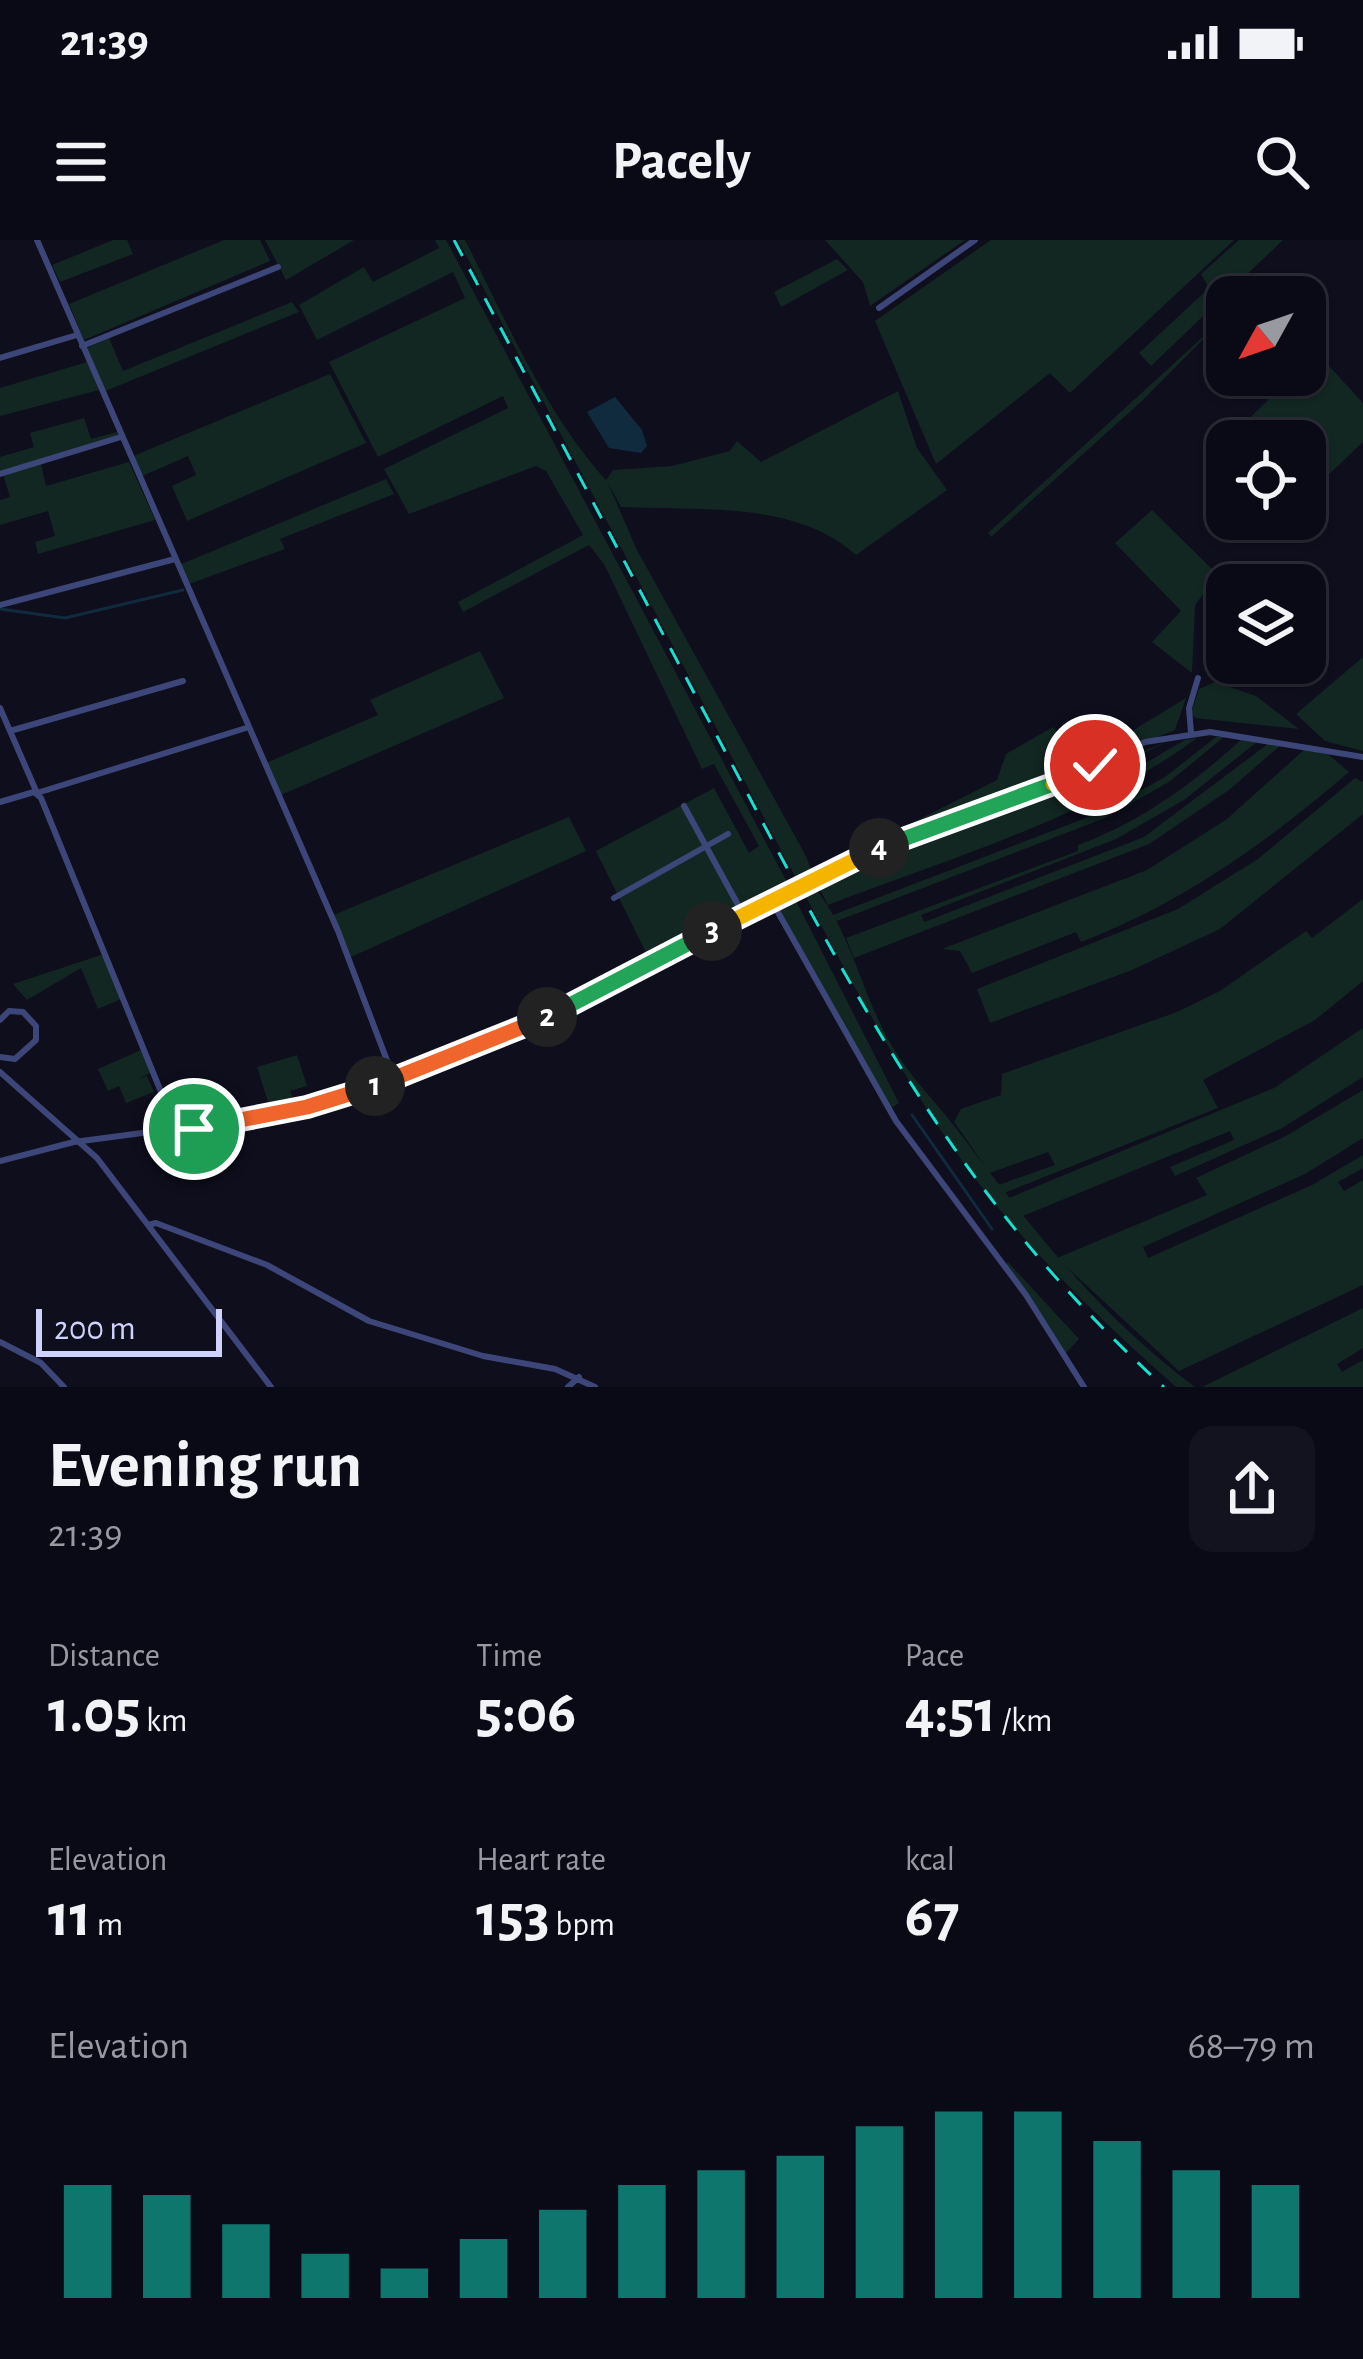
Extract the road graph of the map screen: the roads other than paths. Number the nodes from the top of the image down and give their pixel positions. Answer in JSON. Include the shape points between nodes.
{"nodes":[{"id":1,"x":38,"y":240,"type":"edge"},
{"id":2,"x":975,"y":240,"type":"edge"},
{"id":3,"x":278,"y":267,"type":"dead end"},
{"id":4,"x":879,"y":308,"type":"dead end"},
{"id":5,"x":78,"y":335,"type":"junction"},
{"id":6,"x":82,"y":346,"type":"junction"},
{"id":7,"x":0,"y":358,"type":"edge"},
{"id":8,"x":121,"y":437,"type":"junction"},
{"id":9,"x":0,"y":474,"type":"edge"},
{"id":10,"x":175,"y":559,"type":"junction"},
{"id":11,"x":0,"y":605,"type":"edge"},
{"id":12,"x":1198,"y":678,"type":"dead end"},
{"id":13,"x":183,"y":680,"type":"dead end"},
{"id":14,"x":0,"y":708,"type":"edge"},
{"id":15,"x":246,"y":728,"type":"junction"},
{"id":16,"x":10,"y":731,"type":"junction"},
{"id":17,"x":1191,"y":733,"type":"junction"},
{"id":18,"x":1362,"y":756,"type":"edge"},
{"id":19,"x":37,"y":793,"type":"junction"},
{"id":20,"x":0,"y":802,"type":"edge"},
{"id":21,"x":684,"y":806,"type":"dead end"},
{"id":22,"x":728,"y":834,"type":"dead end"},
{"id":23,"x":706,"y":845,"type":"junction"},
{"id":24,"x":614,"y":898,"type":"dead end"},
{"id":25,"x":771,"y":900,"type":"junction"},
{"id":26,"x":743,"y":914,"type":"junction"},
{"id":27,"x":0,"y":1020,"type":"edge"},
{"id":28,"x":0,"y":1057,"type":"edge"},
{"id":29,"x":0,"y":1072,"type":"edge"},
{"id":30,"x":394,"y":1079,"type":"junction"},
{"id":31,"x":177,"y":1131,"type":"junction"},
{"id":32,"x":81,"y":1142,"type":"junction"},
{"id":33,"x":0,"y":1162,"type":"edge"},
{"id":34,"x":148,"y":1225,"type":"junction"},
{"id":35,"x":0,"y":1342,"type":"edge"},
{"id":36,"x":579,"y":1377,"type":"junction"},
{"id":37,"x":64,"y":1387,"type":"edge"},
{"id":38,"x":271,"y":1387,"type":"edge"},
{"id":39,"x":568,"y":1387,"type":"edge"},
{"id":40,"x":595,"y":1387,"type":"edge"},
{"id":41,"x":1084,"y":1387,"type":"edge"}],
"edges":[{"from":1,"to":5,"type":"street"},
{"from":2,"to":4,"type":"street"},
{"from":3,"to":6,"type":"street"},
{"from":5,"to":6,"type":"street"},
{"from":5,"to":7,"type":"street"},
{"from":6,"to":8,"type":"street"},
{"from":8,"to":9,"type":"street"},
{"from":8,"to":10,"type":"street"},
{"from":10,"to":11,"type":"street"},
{"from":10,"to":15,"type":"street"},
{"from":12,"to":17,"type":"street"},
{"from":13,"to":16,"type":"street"},
{"from":14,"to":16,"type":"street"},
{"from":15,"to":19,"type":"street"},
{"from":15,"to":30,"type":"street"},
{"from":16,"to":19,"type":"street"},
{"from":17,"to":18,"type":"street"},
{"from":17,"to":25,"type":"street","via":[[1145,742]]},
{"from":19,"to":20,"type":"street"},
{"from":19,"to":31,"type":"street"},
{"from":21,"to":23,"type":"street"},
{"from":22,"to":23,"type":"street"},
{"from":23,"to":24,"type":"street"},
{"from":23,"to":26,"type":"street"},
{"from":25,"to":26,"type":"street"},
{"from":25,"to":41,"type":"street","via":[[896,1121]]},
{"from":26,"to":30,"type":"street","via":[[534,1024]]},
{"from":27,"to":28,"type":"street","via":[[23,1012],[36,1040],[15,1059]]},
{"from":29,"to":32,"type":"street"},
{"from":30,"to":31,"type":"street","via":[[307,1107]]},
{"from":31,"to":32,"type":"street"},
{"from":32,"to":33,"type":"street"},
{"from":32,"to":34,"type":"street"},
{"from":34,"to":36,"type":"street","via":[[267,1265],[380,1326]]},
{"from":34,"to":38,"type":"street"},
{"from":35,"to":37,"type":"street","via":[[41,1363]]},
{"from":36,"to":39,"type":"street"},
{"from":36,"to":40,"type":"street"}]}
